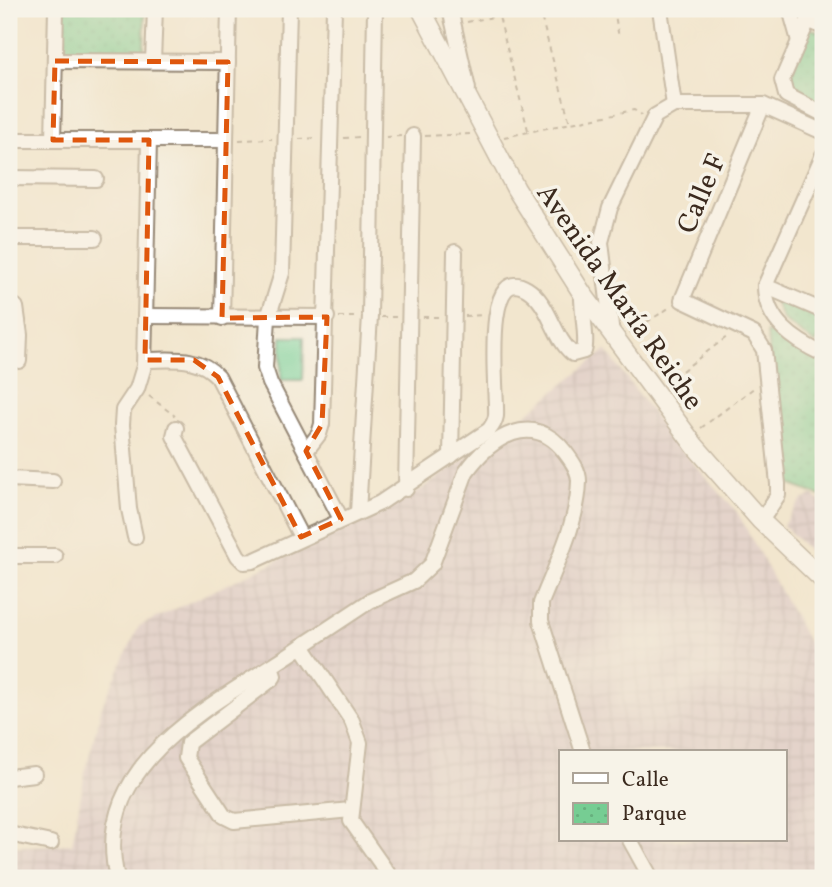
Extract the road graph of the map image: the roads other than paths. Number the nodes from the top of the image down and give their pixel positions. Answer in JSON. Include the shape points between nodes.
{"nodes":[{"id":1,"x":56,"y":9,"type":"edge"},
{"id":2,"x":155,"y":9,"type":"edge"},
{"id":3,"x":229,"y":9,"type":"edge"},
{"id":4,"x":289,"y":9,"type":"edge"},
{"id":5,"x":334,"y":9,"type":"edge"},
{"id":6,"x":375,"y":9,"type":"edge"},
{"id":7,"x":421,"y":9,"type":"edge"},
{"id":8,"x":450,"y":9,"type":"edge"},
{"id":9,"x":660,"y":9,"type":"edge"},
{"id":10,"x":790,"y":9,"type":"edge"},
{"id":11,"x":810,"y":15,"type":"edge"},
{"id":12,"x":823,"y":27,"type":"edge"},
{"id":13,"x":799,"y":41,"type":"junction"},
{"id":14,"x":55,"y":61,"type":"junction"},
{"id":15,"x":153,"y":61,"type":"junction"},
{"id":16,"x":228,"y":62,"type":"junction"},
{"id":17,"x":763,"y":105,"type":"junction"},
{"id":18,"x":472,"y":106,"type":"junction"},
{"id":19,"x":674,"y":106,"type":"junction"},
{"id":20,"x":823,"y":114,"type":"edge"},
{"id":21,"x":823,"y":132,"type":"edge"},
{"id":22,"x":413,"y":136,"type":"road end"},
{"id":23,"x":9,"y":140,"type":"edge"},
{"id":24,"x":53,"y":140,"type":"junction"},
{"id":25,"x":149,"y":140,"type":"junction"},
{"id":26,"x":226,"y":140,"type":"junction"},
{"id":27,"x":823,"y":155,"type":"edge"},
{"id":28,"x":9,"y":178,"type":"edge"},
{"id":29,"x":96,"y":178,"type":"dead end"},
{"id":30,"x":9,"y":238,"type":"edge"},
{"id":31,"x":95,"y":238,"type":"dead end"},
{"id":32,"x":455,"y":252,"type":"dead end"},
{"id":33,"x":765,"y":286,"type":"junction"},
{"id":34,"x":582,"y":293,"type":"junction"},
{"id":35,"x":9,"y":302,"type":"edge"},
{"id":36,"x":823,"y":311,"type":"edge"},
{"id":37,"x":145,"y":316,"type":"junction"},
{"id":38,"x":327,"y":317,"type":"junction"},
{"id":39,"x":222,"y":318,"type":"junction"},
{"id":40,"x":268,"y":318,"type":"junction"},
{"id":41,"x":612,"y":332,"type":"junction"},
{"id":42,"x":823,"y":353,"type":"edge"},
{"id":43,"x":145,"y":360,"type":"junction"},
{"id":44,"x":19,"y":361,"type":"dead end"},
{"id":45,"x":176,"y":422,"type":"road end"},
{"id":46,"x":306,"y":451,"type":"junction"},
{"id":47,"x":451,"y":456,"type":"junction"},
{"id":48,"x":9,"y":479,"type":"edge"},
{"id":49,"x":53,"y":481,"type":"dead end"},
{"id":50,"x":406,"y":489,"type":"junction"},
{"id":51,"x":358,"y":512,"type":"junction"},
{"id":52,"x":341,"y":519,"type":"junction"},
{"id":53,"x":761,"y":521,"type":"junction"},
{"id":54,"x":135,"y":537,"type":"dead end"},
{"id":55,"x":300,"y":537,"type":"junction"},
{"id":56,"x":9,"y":556,"type":"edge"},
{"id":57,"x":55,"y":556,"type":"dead end"},
{"id":58,"x":823,"y":580,"type":"edge"},
{"id":59,"x":302,"y":646,"type":"junction"},
{"id":60,"x":271,"y":667,"type":"junction"},
{"id":61,"x":582,"y":750,"type":"edge"},
{"id":62,"x":34,"y":774,"type":"dead end"},
{"id":63,"x":9,"y":777,"type":"edge"},
{"id":64,"x":351,"y":810,"type":"junction"},
{"id":65,"x":9,"y":834,"type":"edge"},
{"id":66,"x":631,"y":842,"type":"edge"},
{"id":67,"x":51,"y":843,"type":"dead end"},
{"id":68,"x":117,"y":878,"type":"edge"},
{"id":69,"x":391,"y":878,"type":"edge"},
{"id":70,"x":650,"y":878,"type":"edge"}],
"edges":[{"from":1,"to":14,"type":"street"},
{"from":2,"to":15,"type":"street"},
{"from":3,"to":16,"type":"street"},
{"from":4,"to":40,"type":"street","via":[[282,273]]},
{"from":5,"to":38,"type":"street"},
{"from":6,"to":51,"type":"street","via":[[370,316]]},
{"from":7,"to":18,"type":"main road","name":"Avenida María Reiche"},
{"from":8,"to":18,"type":"street"},
{"from":9,"to":19,"type":"street"},
{"from":10,"to":13,"type":"street"},
{"from":11,"to":12,"type":"street"},
{"from":11,"to":13,"type":"street"},
{"from":13,"to":20,"type":"street","via":[[782,80],[786,95]]},
{"from":14,"to":15,"type":"street"},
{"from":14,"to":24,"type":"street"},
{"from":15,"to":16,"type":"street"},
{"from":16,"to":26,"type":"street"},
{"from":17,"to":19,"type":"street"},
{"from":17,"to":21,"type":"street"},
{"from":17,"to":53,"type":"street","name":"Calle F","via":[[682,300],[761,341],[778,495]]},
{"from":18,"to":34,"type":"main road","name":"Avenida María Reiche","via":[[538,226]]},
{"from":19,"to":41,"type":"street","via":[[650,123],[604,225],[601,242]]},
{"from":22,"to":50,"type":"street"},
{"from":23,"to":24,"type":"street"},
{"from":24,"to":25,"type":"street"},
{"from":25,"to":26,"type":"street"},
{"from":25,"to":37,"type":"street"},
{"from":26,"to":39,"type":"street"},
{"from":27,"to":33,"type":"street"},
{"from":28,"to":29,"type":"street"},
{"from":30,"to":31,"type":"street"},
{"from":32,"to":47,"type":"street"},
{"from":33,"to":36,"type":"street"},
{"from":33,"to":42,"type":"street","via":[[765,299],[775,319],[801,343]]},
{"from":34,"to":41,"type":"main road","name":"Avenida María Reiche"},
{"from":34,"to":47,"type":"street","via":[[586,344],[579,354],[567,349],[527,289],[518,286],[502,295],[494,337],[495,421]]},
{"from":35,"to":44,"type":"street","via":[[16,307],[19,322]]},
{"from":37,"to":39,"type":"street"},
{"from":37,"to":43,"type":"street"},
{"from":38,"to":40,"type":"street"},
{"from":38,"to":46,"type":"street","via":[[322,424]]},
{"from":39,"to":40,"type":"street"},
{"from":40,"to":46,"type":"street","via":[[265,368]]},
{"from":41,"to":53,"type":"main road","name":"Avenida María Reiche","via":[[673,419]]},
{"from":43,"to":54,"type":"street","via":[[122,425]]},
{"from":43,"to":55,"type":"street","via":[[194,360],[218,377]]},
{"from":45,"to":55,"type":"street","via":[[174,436],[244,562]]},
{"from":46,"to":52,"type":"street"},
{"from":47,"to":50,"type":"street"},
{"from":48,"to":49,"type":"street"},
{"from":50,"to":51,"type":"street"},
{"from":51,"to":52,"type":"street"},
{"from":52,"to":55,"type":"street"},
{"from":53,"to":58,"type":"main road","name":"Avenida María Reiche"},
{"from":56,"to":57,"type":"street"},
{"from":59,"to":60,"type":"street"},
{"from":59,"to":61,"type":"street","via":[[370,601],[425,572],[475,458],[515,430],[538,430],[558,442],[579,476],[578,498],[541,603],[541,621]]},
{"from":59,"to":64,"type":"street","via":[[352,721],[360,743]]},
{"from":60,"to":64,"type":"street","via":[[272,679],[188,743],[186,758],[224,816],[234,821]]},
{"from":60,"to":68,"type":"street","via":[[207,706],[178,730],[127,790],[116,812],[113,834]]},
{"from":62,"to":63,"type":"street"},
{"from":64,"to":69,"type":"street","via":[[357,833]]},
{"from":65,"to":67,"type":"street"},
{"from":66,"to":70,"type":"street"}]}
